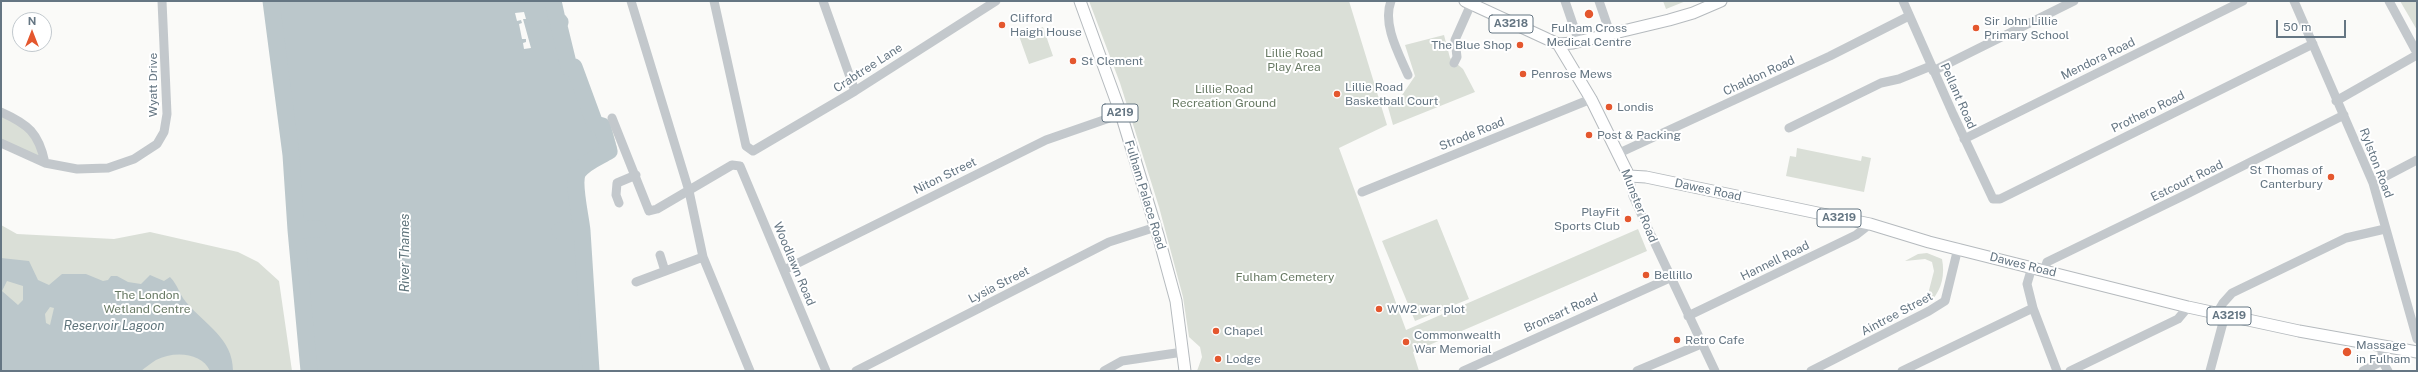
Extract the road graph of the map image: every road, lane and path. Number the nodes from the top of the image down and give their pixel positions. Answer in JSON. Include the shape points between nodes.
{"nodes":[{"id":1,"x":162,"y":1,"type":"edge"},
{"id":2,"x":631,"y":1,"type":"edge"},
{"id":3,"x":714,"y":1,"type":"edge"},
{"id":4,"x":996,"y":1,"type":"edge"},
{"id":5,"x":1080,"y":1,"type":"edge"},
{"id":6,"x":1391,"y":1,"type":"edge"},
{"id":7,"x":1565,"y":1,"type":"edge"},
{"id":8,"x":1599,"y":1,"type":"edge"},
{"id":9,"x":1721,"y":1,"type":"edge"},
{"id":10,"x":1903,"y":1,"type":"edge"},
{"id":11,"x":2074,"y":1,"type":"edge"},
{"id":12,"x":2243,"y":1,"type":"edge"},
{"id":13,"x":2294,"y":1,"type":"edge"},
{"id":14,"x":2389,"y":1,"type":"edge"},
{"id":15,"x":826,"y":2,"type":"edge"},
{"id":16,"x":1468,"y":3,"type":"edge"},
{"id":17,"x":1909,"y":16,"type":"junction"},
{"id":18,"x":1610,"y":33,"type":"junction"},
{"id":19,"x":1579,"y":42,"type":"junction"},
{"id":20,"x":1558,"y":44,"type":"junction"},
{"id":21,"x":2313,"y":44,"type":"junction"},
{"id":22,"x":2417,"y":54,"type":"edge"},
{"id":23,"x":1454,"y":63,"type":"dead end"},
{"id":24,"x":1932,"y":68,"type":"junction"},
{"id":25,"x":1408,"y":76,"type":"dead end"},
{"id":26,"x":855,"y":91,"type":"junction"},
{"id":27,"x":1591,"y":99,"type":"junction"},
{"id":28,"x":2336,"y":101,"type":"junction"},
{"id":29,"x":1,"y":112,"type":"edge"},
{"id":30,"x":1121,"y":114,"type":"junction"},
{"id":31,"x":2344,"y":115,"type":"junction"},
{"id":32,"x":612,"y":118,"type":"dead end"},
{"id":33,"x":1789,"y":128,"type":"dead end"},
{"id":34,"x":1964,"y":139,"type":"junction"},
{"id":35,"x":1,"y":143,"type":"edge"},
{"id":36,"x":1617,"y":154,"type":"junction"},
{"id":37,"x":2417,"y":160,"type":"edge"},
{"id":38,"x":45,"y":162,"type":"junction"},
{"id":39,"x":636,"y":176,"type":"junction"},
{"id":40,"x":1629,"y":176,"type":"junction"},
{"id":41,"x":2373,"y":183,"type":"junction"},
{"id":42,"x":689,"y":191,"type":"junction"},
{"id":43,"x":1362,"y":192,"type":"dead end"},
{"id":44,"x":1993,"y":199,"type":"joint"},
{"id":45,"x":619,"y":203,"type":"dead end"},
{"id":46,"x":1870,"y":224,"type":"junction"},
{"id":47,"x":1156,"y":227,"type":"junction"},
{"id":48,"x":2385,"y":229,"type":"junction"},
{"id":49,"x":1958,"y":248,"type":"junction"},
{"id":50,"x":660,"y":255,"type":"dead end"},
{"id":51,"x":703,"y":257,"type":"junction"},
{"id":52,"x":2032,"y":268,"type":"junction"},
{"id":53,"x":784,"y":270,"type":"junction"},
{"id":54,"x":665,"y":271,"type":"junction"},
{"id":55,"x":2044,"y":271,"type":"junction"},
{"id":56,"x":1670,"y":278,"type":"junction"},
{"id":57,"x":636,"y":282,"type":"dead end"},
{"id":58,"x":2188,"y":307,"type":"junction"},
{"id":59,"x":2032,"y":308,"type":"junction"},
{"id":60,"x":2221,"y":314,"type":"junction"},
{"id":61,"x":1688,"y":316,"type":"junction"},
{"id":62,"x":2417,"y":339,"type":"edge"},
{"id":63,"x":1701,"y":344,"type":"junction"},
{"id":64,"x":2382,"y":345,"type":"junction"},
{"id":65,"x":1183,"y":352,"type":"junction"},
{"id":66,"x":2417,"y":352,"type":"edge"},
{"id":67,"x":2382,"y":361,"type":"junction"},
{"id":68,"x":750,"y":371,"type":"edge"},
{"id":69,"x":826,"y":371,"type":"edge"},
{"id":70,"x":856,"y":371,"type":"edge"},
{"id":71,"x":1104,"y":371,"type":"edge"},
{"id":72,"x":1185,"y":371,"type":"edge"},
{"id":73,"x":1463,"y":371,"type":"edge"},
{"id":74,"x":1638,"y":371,"type":"edge"},
{"id":75,"x":1715,"y":371,"type":"edge"},
{"id":76,"x":1811,"y":371,"type":"edge"},
{"id":77,"x":1902,"y":371,"type":"edge"},
{"id":78,"x":2057,"y":371,"type":"edge"},
{"id":79,"x":2070,"y":371,"type":"edge"},
{"id":80,"x":2210,"y":371,"type":"edge"},
{"id":81,"x":2363,"y":371,"type":"edge"},
{"id":82,"x":2388,"y":371,"type":"edge"}],
"edges":[{"from":1,"to":38,"type":"street","name":"Wyatt Drive","via":[[167,114],[164,132],[157,144],[134,159],[108,168],[77,169]]},
{"from":2,"to":42,"type":"street"},
{"from":3,"to":26,"type":"street","name":"Crabtree Lane","via":[[746,146],[751,151]]},
{"from":4,"to":26,"type":"street","name":"Crabtree Lane"},
{"from":5,"to":30,"type":"main road","name":"Fulham Palace Road","number":"A219"},
{"from":6,"to":25,"type":"street","via":[[1387,11],[1390,27]]},
{"from":7,"to":19,"type":"street"},
{"from":8,"to":18,"type":"street"},
{"from":9,"to":18,"type":"main road","via":[[1681,17]]},
{"from":10,"to":17,"type":"street","name":"Pellant Road"},
{"from":11,"to":24,"type":"street"},
{"from":12,"to":34,"type":"street","name":"Mendora Road"},
{"from":13,"to":21,"type":"street","name":"Rylston Road"},
{"from":14,"to":22,"type":"street"},
{"from":15,"to":26,"type":"street"},
{"from":16,"to":20,"type":"main road","number":"A3218"},
{"from":16,"to":23,"type":"street","via":[[1455,40],[1457,57]]},
{"from":17,"to":24,"type":"street","name":"Pellant Road"},
{"from":17,"to":36,"type":"street","name":"Chaldon Road","via":[[1830,56]]},
{"from":18,"to":19,"type":"main road"},
{"from":19,"to":20,"type":"main road"},
{"from":20,"to":27,"type":"main road","name":"Munster Road"},
{"from":21,"to":28,"type":"street","name":"Rylston Road"},
{"from":21,"to":44,"type":"street","name":"Prothero Road","via":[[2000,198]]},
{"from":22,"to":28,"type":"street"},
{"from":24,"to":33,"type":"street","via":[[1881,83]]},
{"from":24,"to":34,"type":"street","name":"Pellant Road"},
{"from":27,"to":36,"type":"main road","name":"Munster Road"},
{"from":27,"to":43,"type":"street","name":"Strode Road"},
{"from":28,"to":31,"type":"street","name":"Rylston Road"},
{"from":29,"to":38,"type":"street","via":[[18,119],[30,128],[41,145]]},
{"from":30,"to":47,"type":"main road","name":"Fulham Palace Road","number":"A219"},
{"from":30,"to":53,"type":"street","name":"Niton Street","via":[[1046,140]]},
{"from":31,"to":41,"type":"street","name":"Rylston Road"},
{"from":31,"to":55,"type":"street","name":"Estcourt Road","via":[[2049,261]]},
{"from":32,"to":39,"type":"street"},
{"from":34,"to":44,"type":"street","name":"Pellant Road"},
{"from":35,"to":38,"type":"street","name":"Wyatt Drive"},
{"from":36,"to":40,"type":"main road","name":"Munster Road"},
{"from":37,"to":41,"type":"street"},
{"from":39,"to":42,"type":"street","via":[[649,211],[658,209]]},
{"from":39,"to":45,"type":"street","via":[[617,183],[616,195]]},
{"from":40,"to":46,"type":"main road","name":"Dawes Road","number":"A3219","via":[[1646,176]]},
{"from":40,"to":56,"type":"street","name":"Munster Road","via":[[1633,196]]},
{"from":41,"to":48,"type":"street","name":"Rylston Road"},
{"from":42,"to":51,"type":"street"},
{"from":42,"to":53,"type":"street","name":"Woodlawn Road","via":[[732,165],[740,166]]},
{"from":46,"to":49,"type":"main road","name":"Dawes Road","number":"A3219"},
{"from":46,"to":61,"type":"street","name":"Hannell Road","via":[[1856,235]]},
{"from":47,"to":65,"type":"main road","name":"Fulham Palace Road","number":"A219","via":[[1176,301]]},
{"from":47,"to":70,"type":"street","name":"Lysia Street","via":[[1109,242]]},
{"from":48,"to":60,"type":"street","via":[[2346,238],[2232,293],[2223,303]]},
{"from":48,"to":62,"type":"street","name":"Rylston Road"},
{"from":49,"to":52,"type":"main road","name":"Dawes Road","number":"A3219"},
{"from":49,"to":76,"type":"street","name":"Aintree Street","via":[[1945,301]]},
{"from":50,"to":54,"type":"street"},
{"from":51,"to":54,"type":"street"},
{"from":51,"to":68,"type":"street"},
{"from":52,"to":55,"type":"main road","name":"Dawes Road","number":"A3219"},
{"from":52,"to":59,"type":"street","via":[[2026,284]]},
{"from":53,"to":69,"type":"street","name":"Woodlawn Road"},
{"from":54,"to":57,"type":"street"},
{"from":55,"to":58,"type":"main road","name":"Dawes Road","number":"A3219"},
{"from":56,"to":61,"type":"street","name":"Munster Road"},
{"from":56,"to":73,"type":"street","name":"Bronsart Road"},
{"from":58,"to":60,"type":"main road","name":"Dawes Road","number":"A3219"},
{"from":58,"to":79,"type":"street","via":[[2178,319]]},
{"from":59,"to":77,"type":"street"},
{"from":59,"to":78,"type":"street"},
{"from":60,"to":64,"type":"main road","name":"Dawes Road","number":"A3219"},
{"from":60,"to":80,"type":"street"},
{"from":61,"to":63,"type":"street","name":"Munster Road"},
{"from":63,"to":74,"type":"street"},
{"from":63,"to":75,"type":"street","name":"Munster Road"},
{"from":64,"to":66,"type":"main road","name":"Dawes Road","number":"A3219"},
{"from":64,"to":67,"type":"street"},
{"from":65,"to":71,"type":"street","via":[[1122,362]]},
{"from":65,"to":72,"type":"main road","name":"Fulham Palace Road","number":"A219"},
{"from":67,"to":81,"type":"street"},
{"from":67,"to":82,"type":"street"}]}
